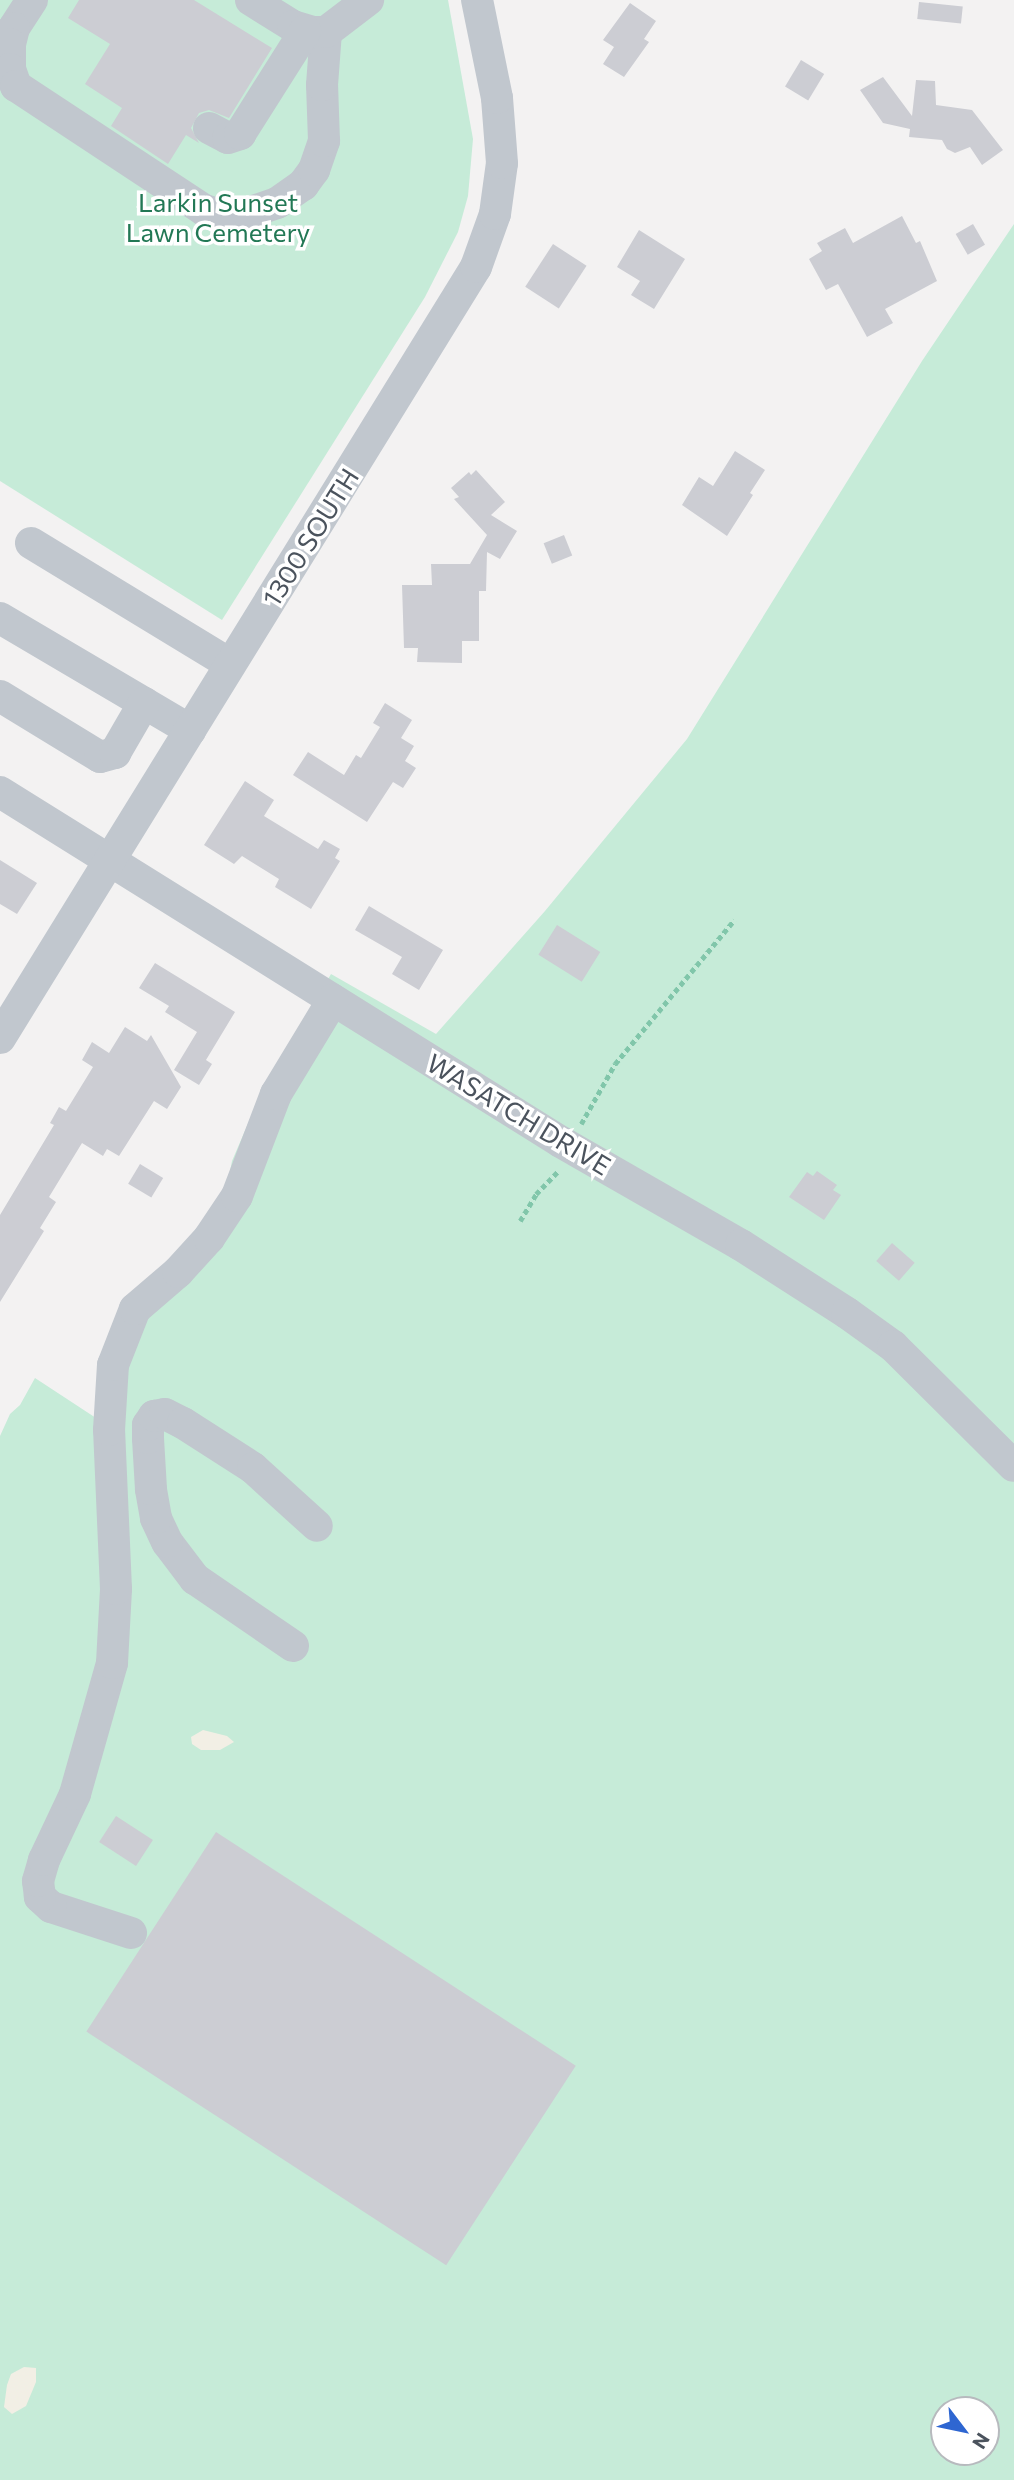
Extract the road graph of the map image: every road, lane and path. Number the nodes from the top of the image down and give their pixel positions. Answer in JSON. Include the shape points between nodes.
{"nodes":[{"id":1,"x":32,"y":0,"type":"edge"},
{"id":2,"x":251,"y":0,"type":"edge"},
{"id":3,"x":368,"y":0,"type":"edge"},
{"id":4,"x":477,"y":0,"type":"edge"},
{"id":5,"x":316,"y":31,"type":"junction"},
{"id":6,"x":209,"y":128,"type":"dead end"},
{"id":7,"x":31,"y":542,"type":"dead end"},
{"id":8,"x":0,"y":618,"type":"edge"},
{"id":9,"x":230,"y":664,"type":"junction"},
{"id":10,"x":0,"y":696,"type":"edge"},
{"id":11,"x":144,"y":703,"type":"junction"},
{"id":12,"x":190,"y":730,"type":"junction"},
{"id":13,"x":0,"y":792,"type":"edge"},
{"id":14,"x":110,"y":861,"type":"junction"},
{"id":15,"x":734,"y":920,"type":"dead end"},
{"id":16,"x":333,"y":1000,"type":"junction"},
{"id":17,"x":0,"y":1038,"type":"edge"},
{"id":18,"x":579,"y":1129,"type":"dead end"},
{"id":19,"x":560,"y":1169,"type":"dead end"},
{"id":20,"x":520,"y":1222,"type":"dead end"},
{"id":21,"x":1014,"y":1466,"type":"edge"},
{"id":22,"x":317,"y":1526,"type":"dead end"},
{"id":23,"x":293,"y":1646,"type":"dead end"},
{"id":24,"x":131,"y":1933,"type":"dead end"}],
"edges":[{"from":1,"to":5,"type":"street","via":[[14,28],[10,44],[10,69],[16,86],[192,202],[218,214],[248,213],[277,203],[303,185],[314,170],[324,141]]},
{"from":2,"to":5,"type":"street"},
{"from":3,"to":5,"type":"street"},
{"from":4,"to":9,"type":"street","name":"1300 SOUTH","via":[[502,139],[500,188],[487,240],[435,337]]},
{"from":5,"to":6,"type":"street","via":[[240,134],[228,138]]},
{"from":7,"to":9,"type":"street"},
{"from":8,"to":11,"type":"street"},
{"from":9,"to":12,"type":"street","name":"1300 SOUTH"},
{"from":10,"to":11,"type":"street","via":[[100,757],[116,753]]},
{"from":11,"to":12,"type":"street"},
{"from":12,"to":14,"type":"street","name":"1300 SOUTH"},
{"from":13,"to":14,"type":"street","name":"WASATCH DRIVE"},
{"from":14,"to":16,"type":"street","name":"WASATCH DRIVE"},
{"from":14,"to":17,"type":"street","name":"1300 SOUTH"},
{"from":15,"to":18,"type":"path","via":[[615,1064]]},
{"from":16,"to":21,"type":"street","name":"WASATCH DRIVE","via":[[848,1313],[893,1346]]},
{"from":16,"to":24,"type":"street","via":[[276,1094],[237,1196],[209,1238],[135,1309],[113,1364],[109,1430],[117,1588],[112,1663],[75,1794],[38,1881],[40,1897],[51,1907]]},
{"from":19,"to":20,"type":"path","via":[[536,1194]]},
{"from":22,"to":23,"type":"street","via":[[253,1468],[183,1423],[165,1414],[154,1416],[148,1425],[156,1518],[167,1542],[195,1579]]}]}
